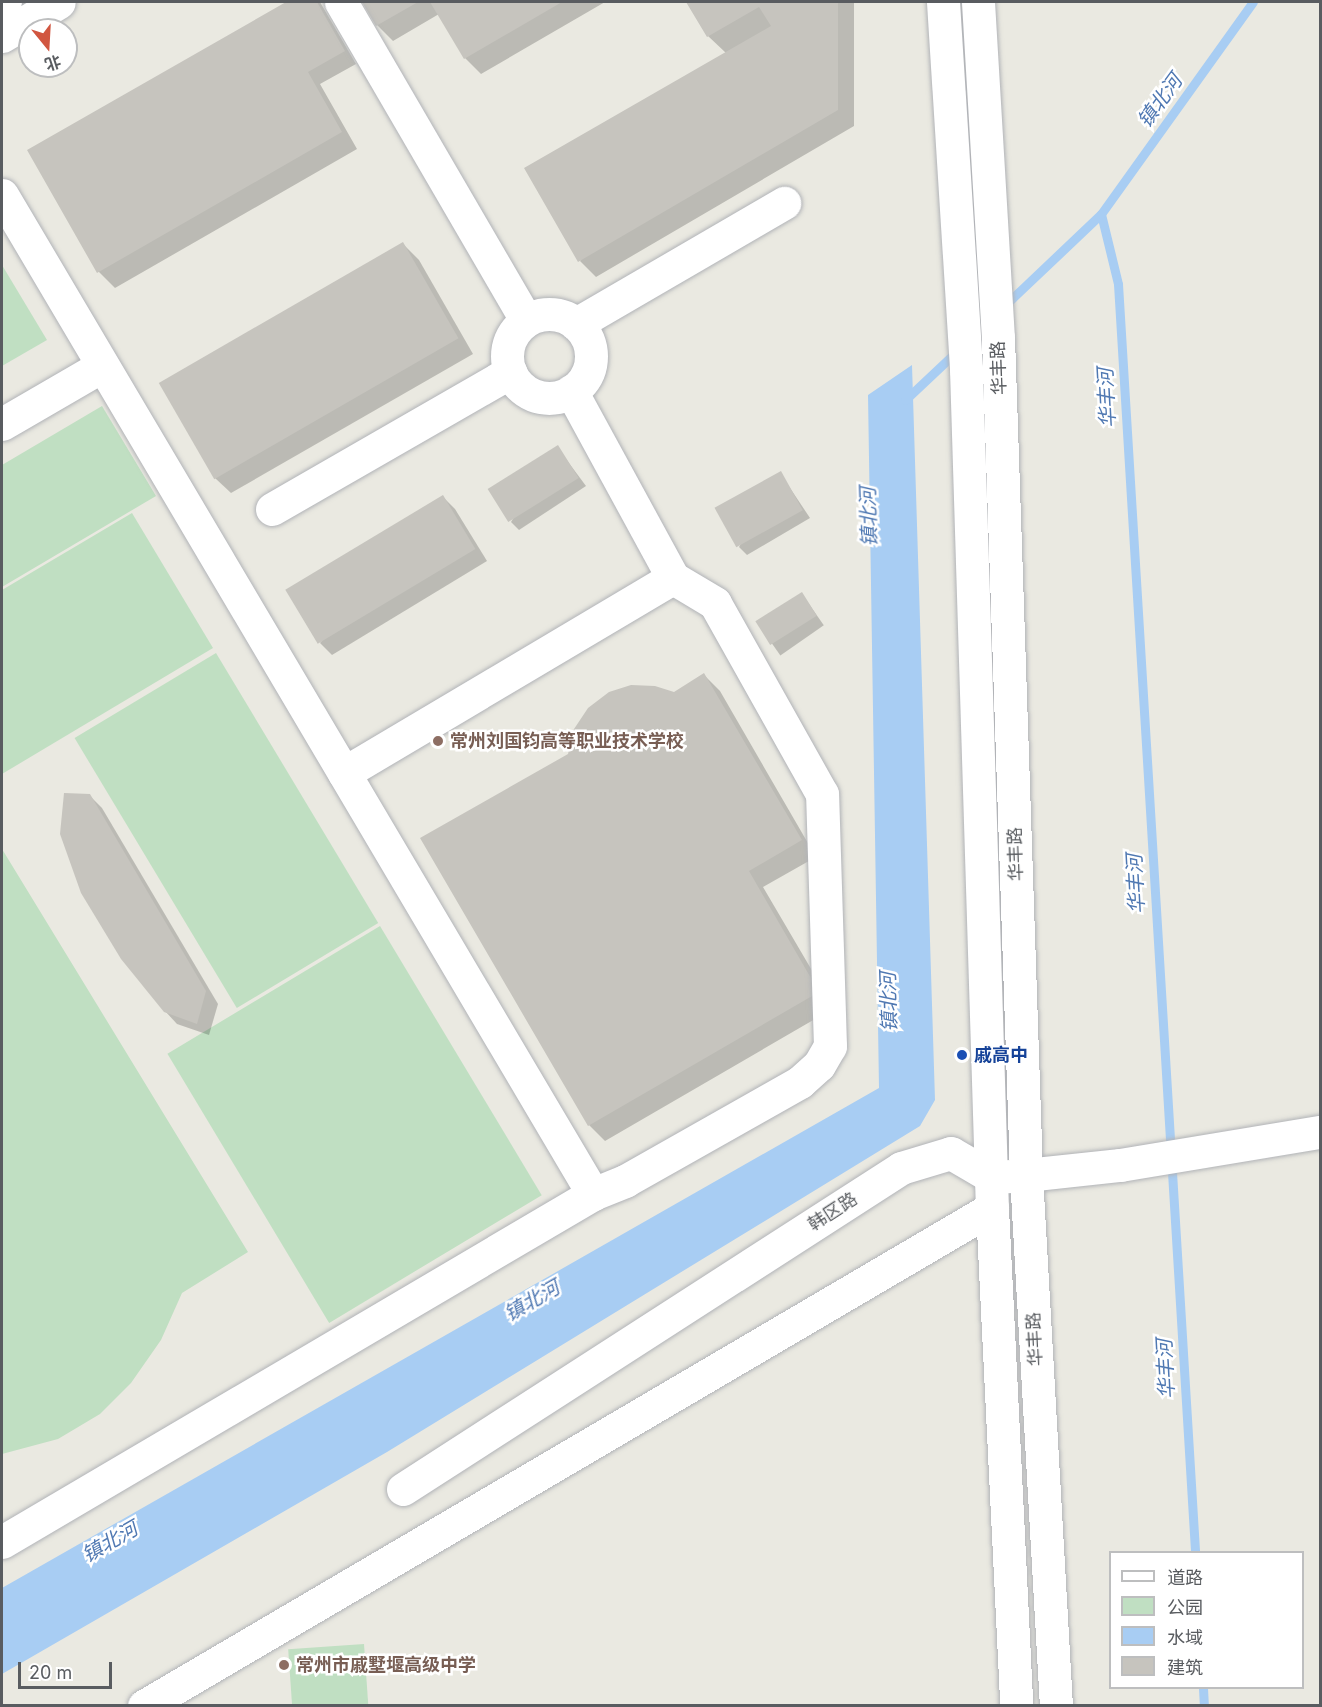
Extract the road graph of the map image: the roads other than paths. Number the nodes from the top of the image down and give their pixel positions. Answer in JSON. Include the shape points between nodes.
{"nodes":[{"id":1,"x":59,"y":2,"type":"edge"},
{"id":2,"x":340,"y":2,"type":"edge"},
{"id":3,"x":943,"y":2,"type":"edge"},
{"id":4,"x":978,"y":2,"type":"edge"},
{"id":5,"x":2,"y":36,"type":"edge"},
{"id":6,"x":2,"y":195,"type":"edge"},
{"id":7,"x":783,"y":203,"type":"dead end"},
{"id":8,"x":526,"y":320,"type":"junction"},
{"id":9,"x":576,"y":324,"type":"junction"},
{"id":10,"x":102,"y":366,"type":"junction"},
{"id":11,"x":510,"y":372,"type":"junction"},
{"id":12,"x":571,"y":391,"type":"junction"},
{"id":13,"x":2,"y":424,"type":"edge"},
{"id":14,"x":272,"y":509,"type":"dead end"},
{"id":15,"x":673,"y":578,"type":"junction"},
{"id":16,"x":344,"y":773,"type":"junction"},
{"id":17,"x":1320,"y":1132,"type":"edge"},
{"id":18,"x":1026,"y":1175,"type":"junction"},
{"id":19,"x":992,"y":1193,"type":"junction"},
{"id":20,"x":593,"y":1194,"type":"junction"},
{"id":21,"x":403,"y":1489,"type":"dead end"},
{"id":22,"x":2,"y":1542,"type":"edge"},
{"id":23,"x":144,"y":1706,"type":"edge"},
{"id":24,"x":1016,"y":1706,"type":"edge"},
{"id":25,"x":1056,"y":1706,"type":"edge"}],
"edges":[{"from":1,"to":5,"type":"street"},
{"from":2,"to":8,"type":"street"},
{"from":3,"to":19,"type":"street","name":"华丰路","via":[[966,369]]},
{"from":4,"to":18,"type":"street","name":"华丰路","via":[[996,289]]},
{"from":6,"to":10,"type":"street"},
{"from":7,"to":9,"type":"street"},
{"from":8,"to":9,"type":"street","via":[[552,314]]},
{"from":8,"to":11,"type":"street","via":[[509,343]]},
{"from":9,"to":12,"type":"street","via":[[590,346],[591,359],[581,383]]},
{"from":10,"to":13,"type":"street"},
{"from":10,"to":16,"type":"street"},
{"from":11,"to":12,"type":"street","via":[[518,384],[543,398]]},
{"from":11,"to":14,"type":"street"},
{"from":12,"to":15,"type":"street"},
{"from":15,"to":16,"type":"street"},
{"from":15,"to":20,"type":"street","via":[[715,603],[822,794],[830,1046],[819,1065],[800,1082],[625,1181]]},
{"from":16,"to":20,"type":"street"},
{"from":17,"to":18,"type":"street"},
{"from":18,"to":19,"type":"street"},
{"from":18,"to":25,"type":"street","name":"华丰路"},
{"from":19,"to":21,"type":"street","name":"韩区路","via":[[951,1153],[901,1168]]},
{"from":19,"to":23,"type":"street"},
{"from":19,"to":24,"type":"street","name":"华丰路"},
{"from":20,"to":22,"type":"street"}]}
